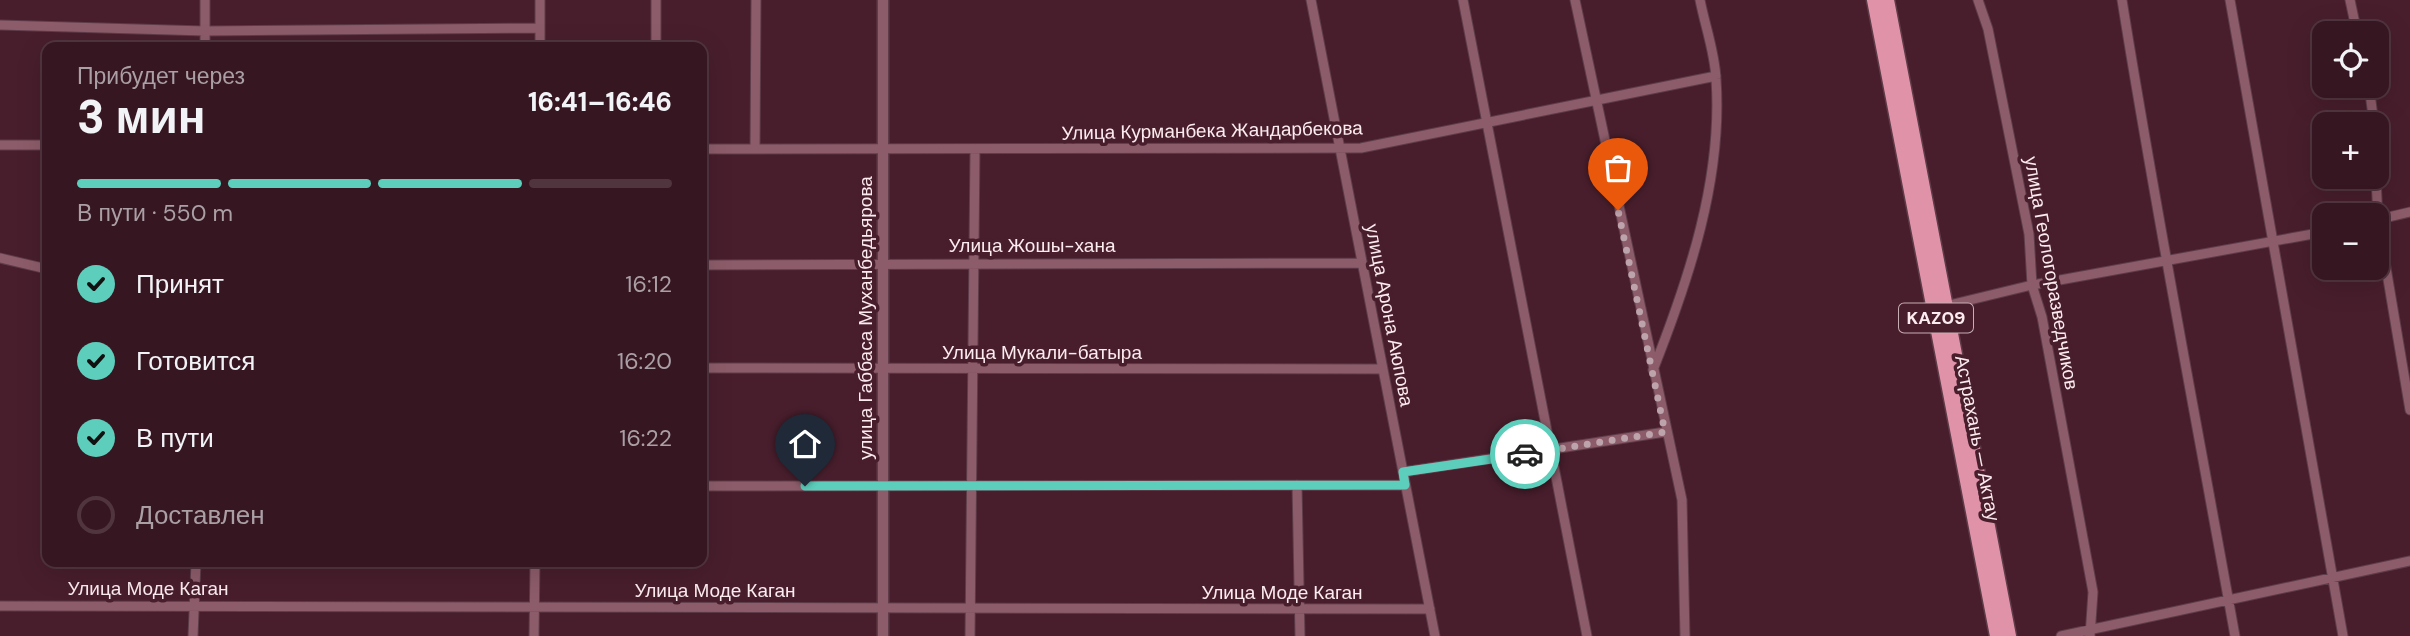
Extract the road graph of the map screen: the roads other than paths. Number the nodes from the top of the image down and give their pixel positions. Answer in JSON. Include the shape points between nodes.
{"nodes":[{"id":1,"x":205,"y":0,"type":"edge"},
{"id":2,"x":540,"y":0,"type":"edge"},
{"id":3,"x":656,"y":0,"type":"edge"},
{"id":4,"x":756,"y":0,"type":"edge"},
{"id":5,"x":883,"y":0,"type":"edge"},
{"id":6,"x":1311,"y":0,"type":"edge"},
{"id":7,"x":1463,"y":0,"type":"edge"},
{"id":8,"x":1575,"y":0,"type":"edge"},
{"id":9,"x":1700,"y":0,"type":"edge"},
{"id":10,"x":1874,"y":0,"type":"edge"},
{"id":11,"x":1887,"y":0,"type":"edge"},
{"id":12,"x":1978,"y":0,"type":"edge"},
{"id":13,"x":2122,"y":0,"type":"edge"},
{"id":14,"x":2230,"y":0,"type":"edge"},
{"id":15,"x":2350,"y":0,"type":"edge"},
{"id":16,"x":2354,"y":21,"type":"edge"},
{"id":17,"x":0,"y":25,"type":"edge"},
{"id":18,"x":540,"y":28,"type":"junction"},
{"id":19,"x":205,"y":31,"type":"junction"},
{"id":20,"x":205,"y":42,"type":"edge"},
{"id":21,"x":540,"y":42,"type":"edge"},
{"id":22,"x":656,"y":42,"type":"edge"},
{"id":23,"x":1716,"y":76,"type":"junction"},
{"id":24,"x":1595,"y":102,"type":"junction"},
{"id":25,"x":1488,"y":123,"type":"junction"},
{"id":26,"x":0,"y":145,"type":"edge"},
{"id":27,"x":42,"y":145,"type":"edge"},
{"id":28,"x":883,"y":148,"type":"junction"},
{"id":29,"x":1342,"y":148,"type":"junction"},
{"id":30,"x":707,"y":149,"type":"edge"},
{"id":31,"x":755,"y":149,"type":"junction"},
{"id":32,"x":975,"y":149,"type":"junction"},
{"id":33,"x":2410,"y":212,"type":"edge"},
{"id":34,"x":2389,"y":217,"type":"edge"},
{"id":35,"x":2312,"y":234,"type":"edge"},
{"id":36,"x":2271,"y":241,"type":"junction"},
{"id":37,"x":0,"y":258,"type":"edge"},
{"id":38,"x":2169,"y":261,"type":"junction"},
{"id":39,"x":883,"y":262,"type":"junction"},
{"id":40,"x":975,"y":262,"type":"junction"},
{"id":41,"x":1361,"y":263,"type":"junction"},
{"id":42,"x":707,"y":265,"type":"edge"},
{"id":43,"x":42,"y":268,"type":"edge"},
{"id":44,"x":2387,"y":280,"type":"edge"},
{"id":45,"x":2032,"y":285,"type":"junction"},
{"id":46,"x":1940,"y":308,"type":"junction"},
{"id":47,"x":707,"y":368,"type":"edge"},
{"id":48,"x":1382,"y":369,"type":"junction"},
{"id":49,"x":883,"y":370,"type":"junction"},
{"id":50,"x":975,"y":370,"type":"junction"},
{"id":51,"x":1653,"y":372,"type":"junction"},
{"id":52,"x":2410,"y":410,"type":"edge"},
{"id":53,"x":1665,"y":432,"type":"junction"},
{"id":54,"x":1966,"y":444,"type":"junction"},
{"id":55,"x":1550,"y":451,"type":"junction"},
{"id":56,"x":1403,"y":472,"type":"junction"},
{"id":57,"x":883,"y":485,"type":"junction"},
{"id":58,"x":1297,"y":485,"type":"junction"},
{"id":59,"x":1405,"y":485,"type":"junction"},
{"id":60,"x":707,"y":486,"type":"edge"},
{"id":61,"x":971,"y":487,"type":"junction"},
{"id":62,"x":2410,"y":561,"type":"edge"},
{"id":63,"x":196,"y":567,"type":"edge"},
{"id":64,"x":535,"y":567,"type":"edge"},
{"id":65,"x":2331,"y":576,"type":"junction"},
{"id":66,"x":2228,"y":598,"type":"junction"},
{"id":67,"x":194,"y":605,"type":"junction"},
{"id":68,"x":0,"y":606,"type":"edge"},
{"id":69,"x":535,"y":607,"type":"junction"},
{"id":70,"x":883,"y":608,"type":"junction"},
{"id":71,"x":971,"y":609,"type":"junction"},
{"id":72,"x":1300,"y":609,"type":"junction"},
{"id":73,"x":1430,"y":609,"type":"junction"},
{"id":74,"x":2090,"y":633,"type":"edge"},
{"id":75,"x":193,"y":636,"type":"edge"},
{"id":76,"x":534,"y":636,"type":"edge"},
{"id":77,"x":883,"y":636,"type":"edge"},
{"id":78,"x":970,"y":636,"type":"edge"},
{"id":79,"x":1300,"y":636,"type":"edge"},
{"id":80,"x":1436,"y":636,"type":"edge"},
{"id":81,"x":1587,"y":636,"type":"edge"},
{"id":82,"x":1685,"y":636,"type":"edge"},
{"id":83,"x":1997,"y":636,"type":"edge"},
{"id":84,"x":2009,"y":636,"type":"edge"},
{"id":85,"x":2061,"y":636,"type":"edge"},
{"id":86,"x":2235,"y":636,"type":"edge"},
{"id":87,"x":2343,"y":636,"type":"edge"}],
"edges":[{"from":1,"to":19,"type":"street"},
{"from":2,"to":18,"type":"street"},
{"from":3,"to":22,"type":"street"},
{"from":4,"to":31,"type":"street"},
{"from":5,"to":28,"type":"street","name":"улица Габбаса Муханбедьярова"},
{"from":6,"to":29,"type":"street","name":"улица Арона Аюпова"},
{"from":7,"to":25,"type":"street"},
{"from":8,"to":24,"type":"street"},
{"from":9,"to":23,"type":"street"},
{"from":10,"to":46,"type":"highway","name":"Астрахань — Актау","number":"KAZ09"},
{"from":11,"to":46,"type":"highway","name":"Астрахань — Актау","number":"KAZ09"},
{"from":12,"to":45,"type":"street","name":"улица Геологоразведчиков","via":[[1988,29],[2028,234]]},
{"from":13,"to":38,"type":"street"},
{"from":14,"to":36,"type":"street"},
{"from":15,"to":16,"type":"street"},
{"from":17,"to":19,"type":"street"},
{"from":18,"to":19,"type":"street"},
{"from":18,"to":21,"type":"street"},
{"from":19,"to":20,"type":"street"},
{"from":23,"to":24,"type":"street","name":"Улица Курманбека Жандарбекова"},
{"from":23,"to":51,"type":"street","via":[[1714,164],[1692,257]]},
{"from":24,"to":25,"type":"street","name":"Улица Курманбека Жандарбекова"},
{"from":24,"to":51,"type":"street"},
{"from":25,"to":29,"type":"street","name":"Улица Курманбека Жандарбекова"},
{"from":25,"to":55,"type":"street"},
{"from":26,"to":27,"type":"street"},
{"from":28,"to":31,"type":"street","name":"Улица Курманбека Жандарбекова"},
{"from":28,"to":32,"type":"street","name":"Улица Курманбека Жандарбекова"},
{"from":28,"to":39,"type":"street","name":"улица Габбаса Муханбедьярова"},
{"from":29,"to":32,"type":"street","name":"Улица Курманбека Жандарбекова"},
{"from":29,"to":41,"type":"street","name":"улица Арона Аюпова"},
{"from":30,"to":31,"type":"street","name":"Улица Курманбека Жандарбекова"},
{"from":32,"to":40,"type":"street"},
{"from":33,"to":34,"type":"street"},
{"from":35,"to":36,"type":"street"},
{"from":36,"to":38,"type":"street"},
{"from":36,"to":65,"type":"street"},
{"from":37,"to":43,"type":"street"},
{"from":38,"to":45,"type":"street"},
{"from":38,"to":66,"type":"street"},
{"from":39,"to":40,"type":"street","name":"Улица Жошы-хана"},
{"from":39,"to":42,"type":"street","name":"Улица Жошы-хана"},
{"from":39,"to":49,"type":"street","name":"улица Габбаса Муханбедьярова"},
{"from":40,"to":41,"type":"street","name":"Улица Жошы-хана"},
{"from":40,"to":50,"type":"street"},
{"from":41,"to":48,"type":"street","name":"улица Арона Аюпова"},
{"from":44,"to":52,"type":"street"},
{"from":45,"to":46,"type":"street"},
{"from":45,"to":74,"type":"street","name":"улица Геологоразведчиков","via":[[2042,317],[2093,592]]},
{"from":46,"to":54,"type":"highway","name":"Астрахань — Актау","number":"KAZ09"},
{"from":47,"to":49,"type":"street","name":"Улица Мукали-батыра"},
{"from":48,"to":50,"type":"street","name":"Улица Мукали-батыра"},
{"from":48,"to":56,"type":"street","name":"улица Арона Аюпова"},
{"from":49,"to":50,"type":"street","name":"Улица Мукали-батыра"},
{"from":49,"to":57,"type":"street","name":"улица Габбаса Муханбедьярова"},
{"from":50,"to":61,"type":"street"},
{"from":51,"to":53,"type":"street"},
{"from":53,"to":55,"type":"street"},
{"from":53,"to":82,"type":"street","via":[[1682,500]]},
{"from":54,"to":83,"type":"highway","name":"Астрахань — Актау","number":"KAZ09"},
{"from":54,"to":84,"type":"highway","name":"Астрахань — Актау","number":"KAZ09"},
{"from":55,"to":56,"type":"street"},
{"from":55,"to":81,"type":"street"},
{"from":56,"to":59,"type":"street","name":"улица Арона Аюпова"},
{"from":57,"to":60,"type":"street"},
{"from":57,"to":61,"type":"street"},
{"from":57,"to":70,"type":"street","name":"улица Габбаса Муханбедьярова"},
{"from":58,"to":59,"type":"street"},
{"from":58,"to":61,"type":"street"},
{"from":58,"to":72,"type":"street"},
{"from":59,"to":73,"type":"street","name":"улица Арона Аюпова"},
{"from":61,"to":71,"type":"street"},
{"from":62,"to":65,"type":"street"},
{"from":63,"to":67,"type":"street"},
{"from":64,"to":69,"type":"street"},
{"from":65,"to":66,"type":"street"},
{"from":65,"to":87,"type":"street"},
{"from":66,"to":74,"type":"street"},
{"from":66,"to":86,"type":"street"},
{"from":67,"to":68,"type":"street","name":"Улица Моде Каган"},
{"from":67,"to":69,"type":"street","name":"Улица Моде Каган"},
{"from":67,"to":75,"type":"street"},
{"from":69,"to":70,"type":"street","name":"Улица Моде Каган"},
{"from":69,"to":76,"type":"street"},
{"from":70,"to":71,"type":"street","name":"Улица Моде Каган"},
{"from":70,"to":77,"type":"street","name":"улица Габбаса Муханбедьярова"},
{"from":71,"to":72,"type":"street","name":"Улица Моде Каган"},
{"from":71,"to":78,"type":"street"},
{"from":72,"to":73,"type":"street","name":"Улица Моде Каган"},
{"from":72,"to":79,"type":"street"},
{"from":73,"to":80,"type":"street","name":"улица Арона Аюпова"},
{"from":74,"to":85,"type":"street"}]}
